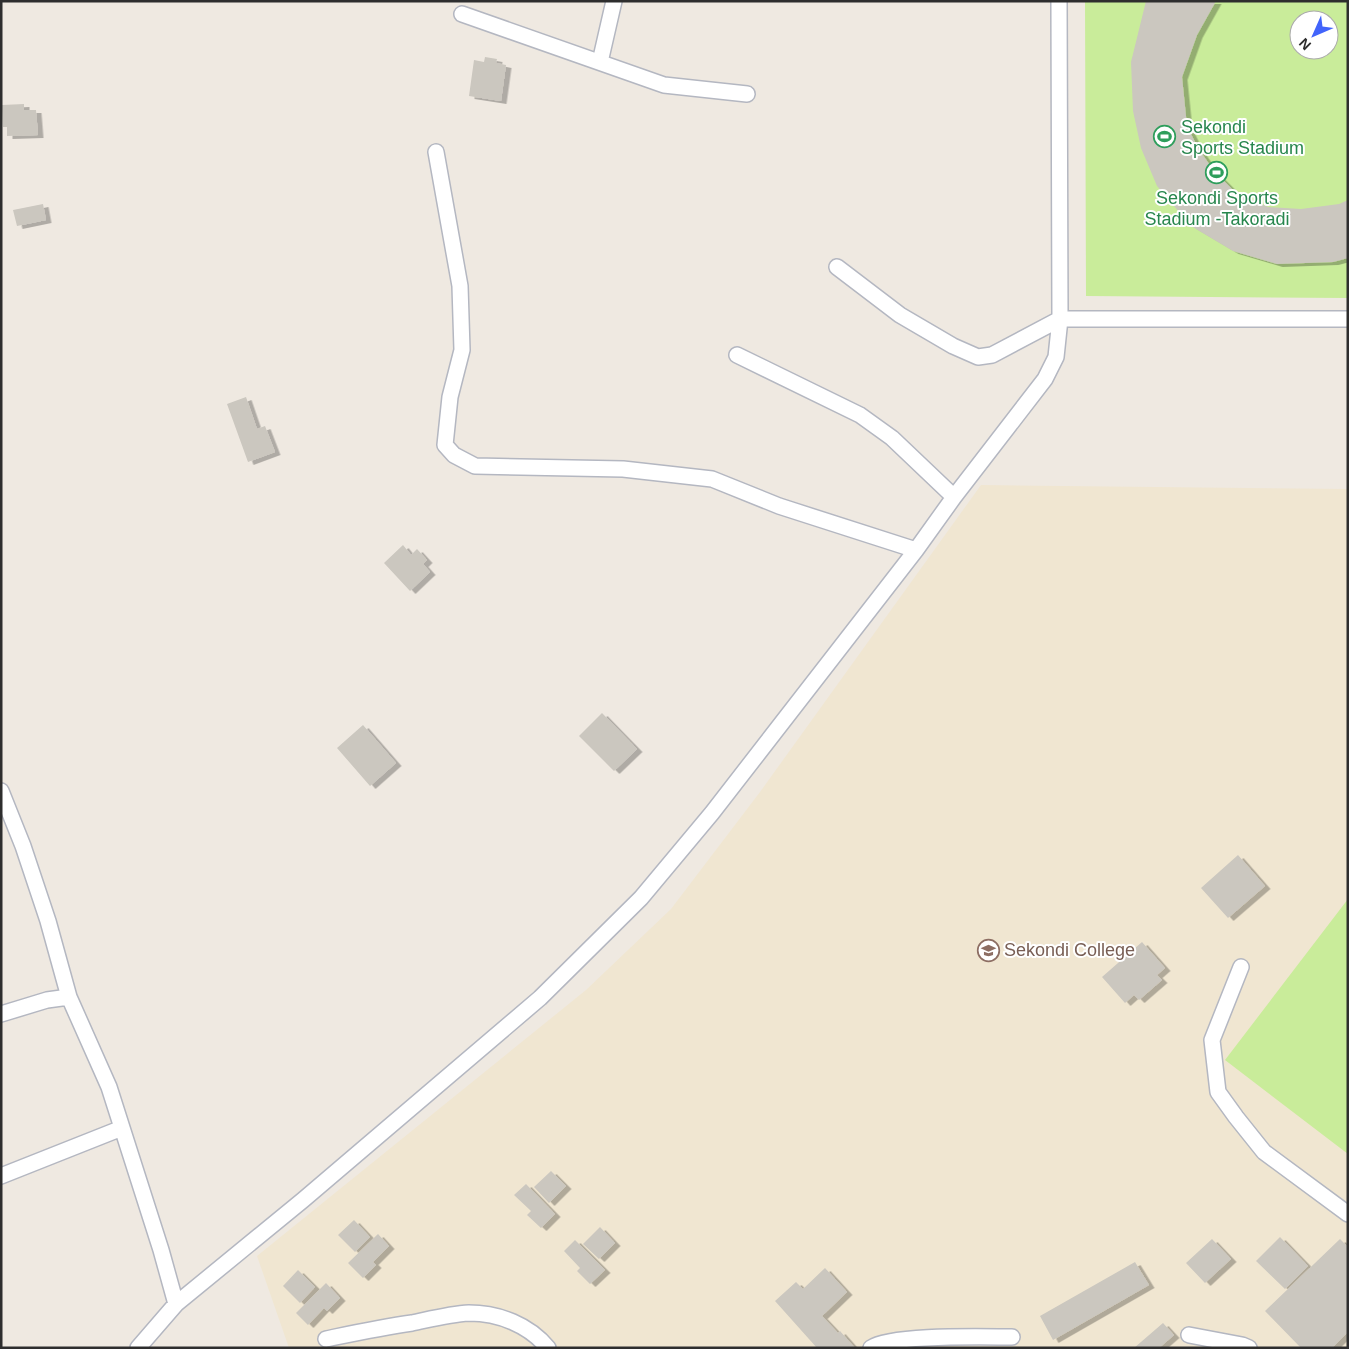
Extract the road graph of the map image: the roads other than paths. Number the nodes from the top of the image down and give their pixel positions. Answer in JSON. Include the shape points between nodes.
{"nodes":[{"id":1,"x":614,"y":1,"type":"edge"},
{"id":2,"x":1059,"y":1,"type":"edge"},
{"id":3,"x":462,"y":14,"type":"dead end"},
{"id":4,"x":600,"y":62,"type":"junction"},
{"id":5,"x":747,"y":94,"type":"dead end"},
{"id":6,"x":436,"y":152,"type":"dead end"},
{"id":7,"x":837,"y":267,"type":"dead end"},
{"id":8,"x":1060,"y":319,"type":"junction"},
{"id":9,"x":1348,"y":319,"type":"edge"},
{"id":10,"x":737,"y":355,"type":"dead end"},
{"id":11,"x":954,"y":497,"type":"junction"},
{"id":12,"x":916,"y":550,"type":"junction"},
{"id":13,"x":1,"y":791,"type":"edge"},
{"id":14,"x":1241,"y":967,"type":"dead end"},
{"id":15,"x":69,"y":997,"type":"junction"},
{"id":16,"x":1,"y":1014,"type":"edge"},
{"id":17,"x":122,"y":1128,"type":"junction"},
{"id":18,"x":1,"y":1176,"type":"edge"},
{"id":19,"x":1348,"y":1214,"type":"edge"},
{"id":20,"x":176,"y":1304,"type":"junction"},
{"id":21,"x":1189,"y":1335,"type":"dead end"},
{"id":22,"x":1012,"y":1337,"type":"dead end"},
{"id":23,"x":326,"y":1339,"type":"dead end"},
{"id":24,"x":138,"y":1348,"type":"edge"},
{"id":25,"x":548,"y":1348,"type":"edge"},
{"id":26,"x":871,"y":1348,"type":"edge"},
{"id":27,"x":1249,"y":1348,"type":"edge"}],
"edges":[{"from":1,"to":4,"type":"street"},
{"from":2,"to":8,"type":"street"},
{"from":3,"to":4,"type":"street"},
{"from":4,"to":5,"type":"street","via":[[664,85]]},
{"from":6,"to":12,"type":"street","via":[[460,286],[462,350],[450,397],[445,445],[454,456],[475,466],[623,470],[712,479],[779,506]]},
{"from":7,"to":8,"type":"street","via":[[900,315],[978,357],[992,355]]},
{"from":8,"to":9,"type":"street"},
{"from":8,"to":11,"type":"street","via":[[1056,357],[1045,379]]},
{"from":10,"to":11,"type":"street","via":[[860,414],[892,438]]},
{"from":11,"to":12,"type":"street"},
{"from":12,"to":20,"type":"street","via":[[712,813],[641,898],[540,998]]},
{"from":13,"to":15,"type":"street","via":[[48,921]]},
{"from":14,"to":19,"type":"street","via":[[1212,1040],[1218,1092],[1264,1152]]},
{"from":15,"to":16,"type":"street"},
{"from":15,"to":17,"type":"street","via":[[109,1087]]},
{"from":17,"to":18,"type":"street"},
{"from":17,"to":20,"type":"street"},
{"from":20,"to":24,"type":"street"},
{"from":21,"to":27,"type":"street"},
{"from":22,"to":26,"type":"street","via":[[904,1339]]},
{"from":23,"to":25,"type":"street","via":[[470,1313],[509,1321],[538,1336]]}]}
